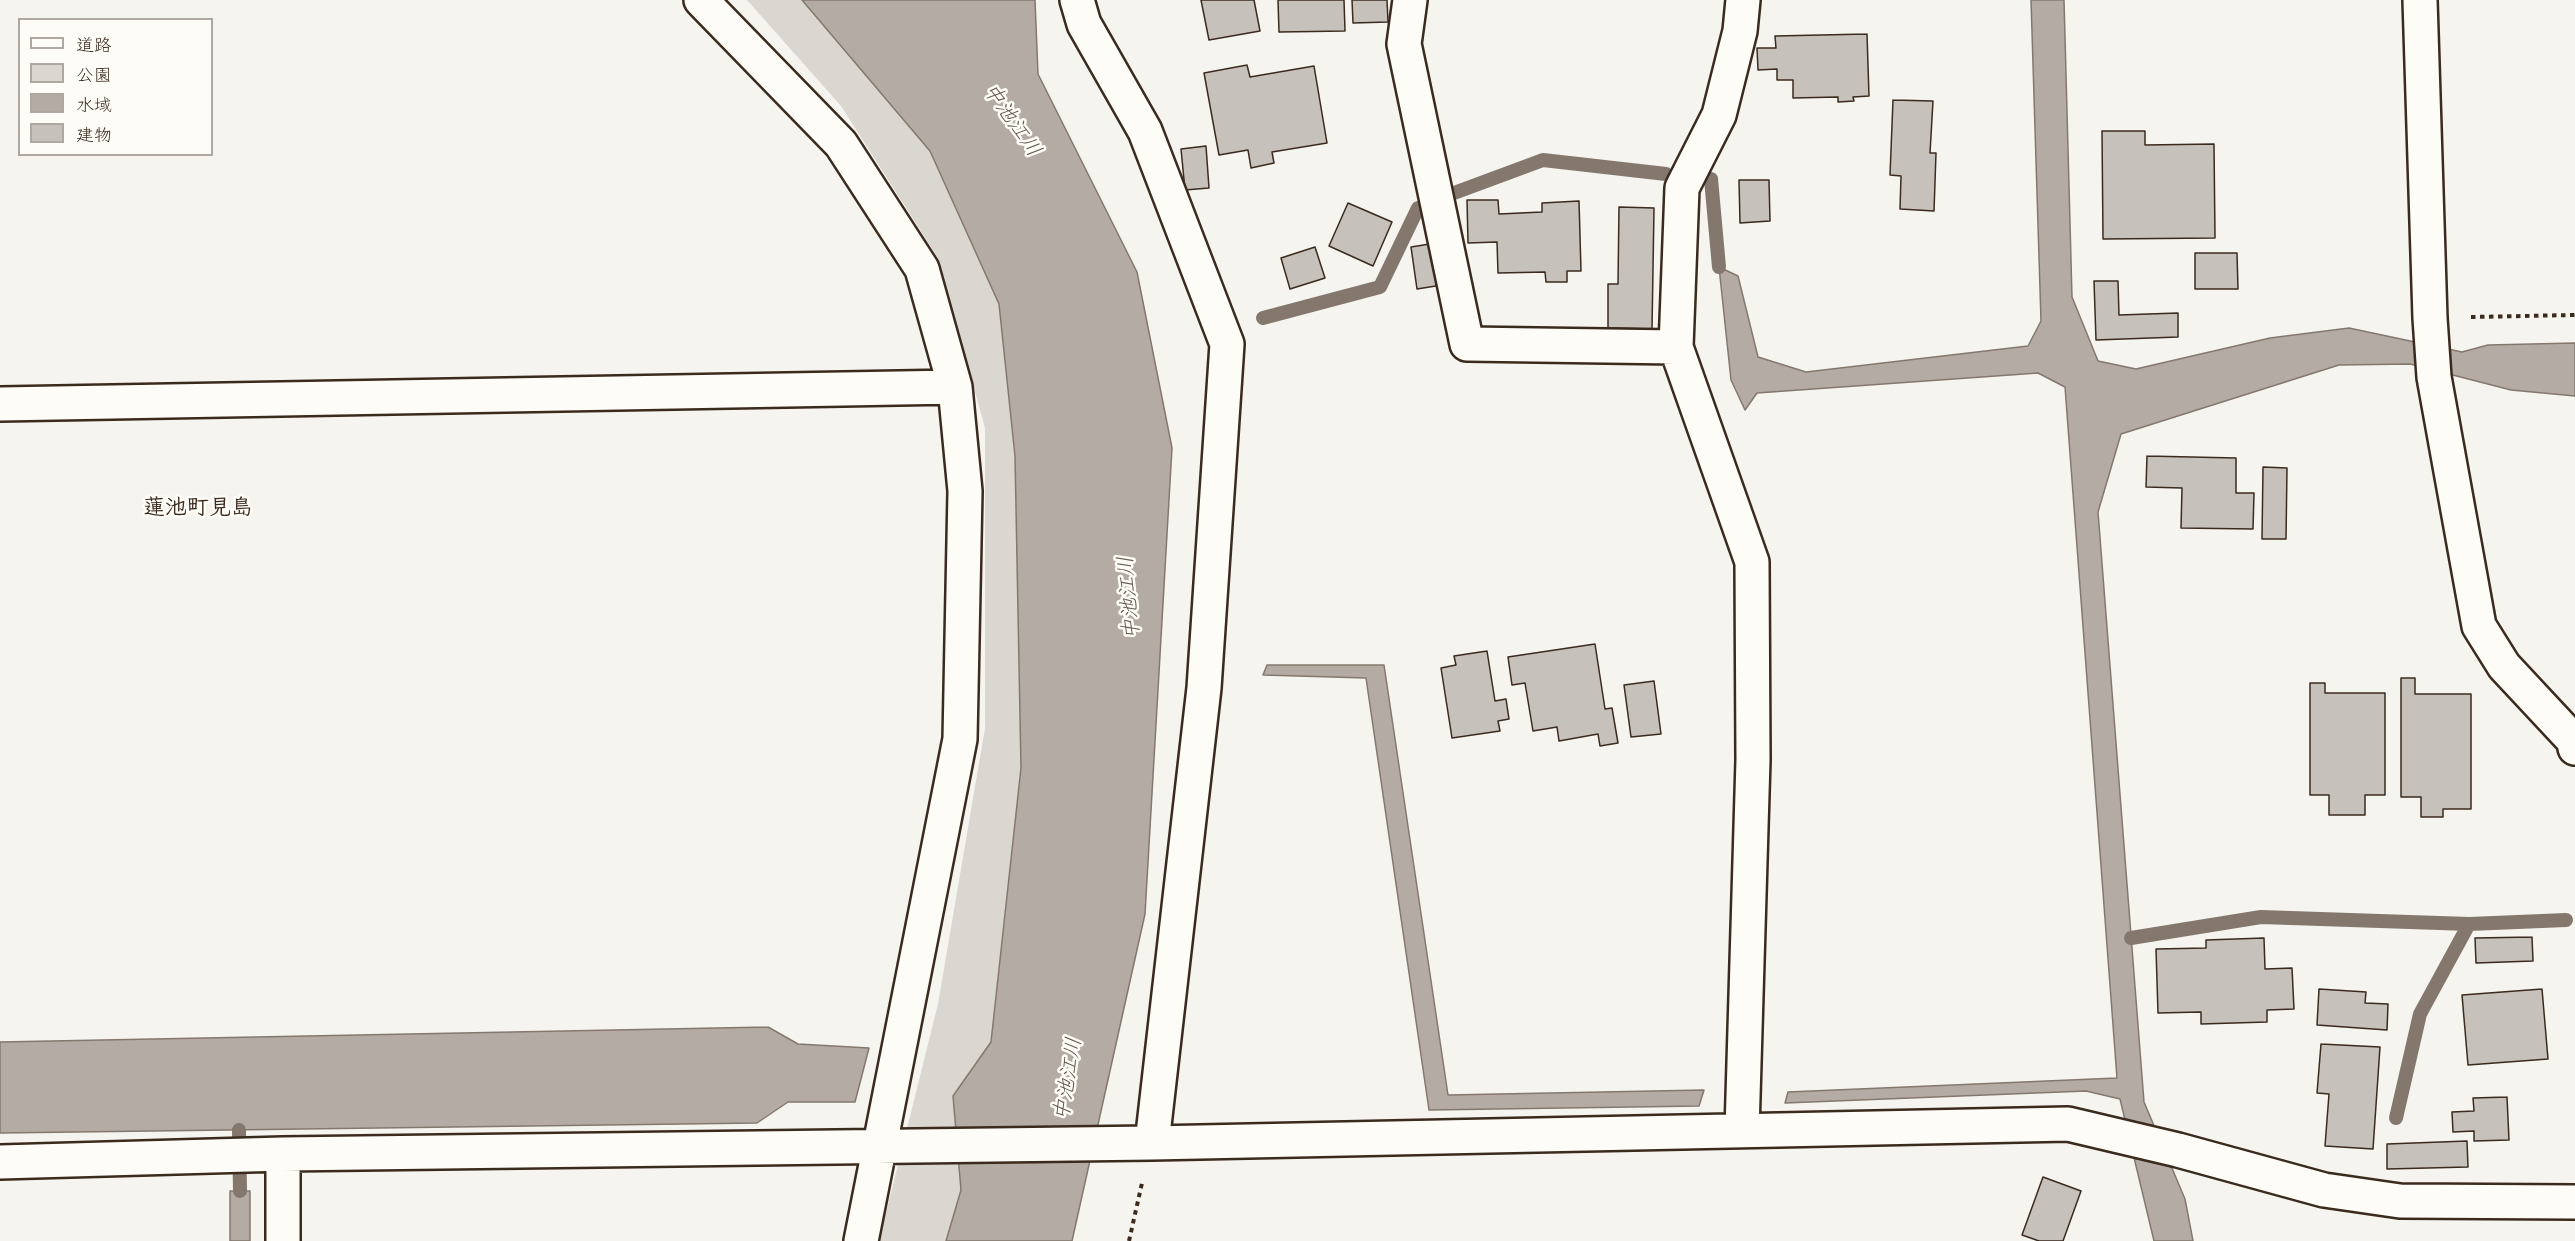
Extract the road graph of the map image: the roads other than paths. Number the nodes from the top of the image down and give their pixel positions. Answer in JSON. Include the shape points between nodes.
{"nodes":[{"id":1,"x":701,"y":0,"type":"edge"},
{"id":2,"x":1077,"y":0,"type":"edge"},
{"id":3,"x":1410,"y":0,"type":"edge"},
{"id":4,"x":1743,"y":0,"type":"edge"},
{"id":5,"x":2420,"y":0,"type":"edge"},
{"id":6,"x":1676,"y":346,"type":"junction"},
{"id":7,"x":955,"y":387,"type":"junction"},
{"id":8,"x":0,"y":404,"type":"edge"},
{"id":9,"x":2575,"y":748,"type":"edge"},
{"id":10,"x":1742,"y":1130,"type":"junction"},
{"id":11,"x":1142,"y":1143,"type":"junction"},
{"id":12,"x":893,"y":1146,"type":"junction"},
{"id":13,"x":283,"y":1154,"type":"junction"},
{"id":14,"x":0,"y":1162,"type":"edge"},
{"id":15,"x":2575,"y":1202,"type":"edge"},
{"id":16,"x":283,"y":1241,"type":"edge"},
{"id":17,"x":861,"y":1241,"type":"edge"}],
"edges":[{"from":1,"to":7,"type":"street","via":[[841,144],[922,269]]},
{"from":2,"to":11,"type":"street","via":[[1084,24],[1145,131],[1227,344],[1204,688]]},
{"from":3,"to":6,"type":"street","via":[[1404,44],[1467,344]]},
{"from":4,"to":6,"type":"street","via":[[1740,31],[1719,115],[1682,188]]},
{"from":5,"to":9,"type":"street","via":[[2434,377],[2479,626],[2504,666],[2574,741]]},
{"from":6,"to":10,"type":"street","via":[[1752,562],[1753,760]]},
{"from":7,"to":8,"type":"street"},
{"from":7,"to":12,"type":"street","via":[[965,491],[960,739]]},
{"from":10,"to":11,"type":"street"},
{"from":10,"to":15,"type":"street","via":[[2068,1124],[2324,1190],[2400,1201]]},
{"from":11,"to":12,"type":"street"},
{"from":12,"to":13,"type":"street"},
{"from":12,"to":17,"type":"street"},
{"from":13,"to":14,"type":"street"},
{"from":13,"to":16,"type":"street"}]}
